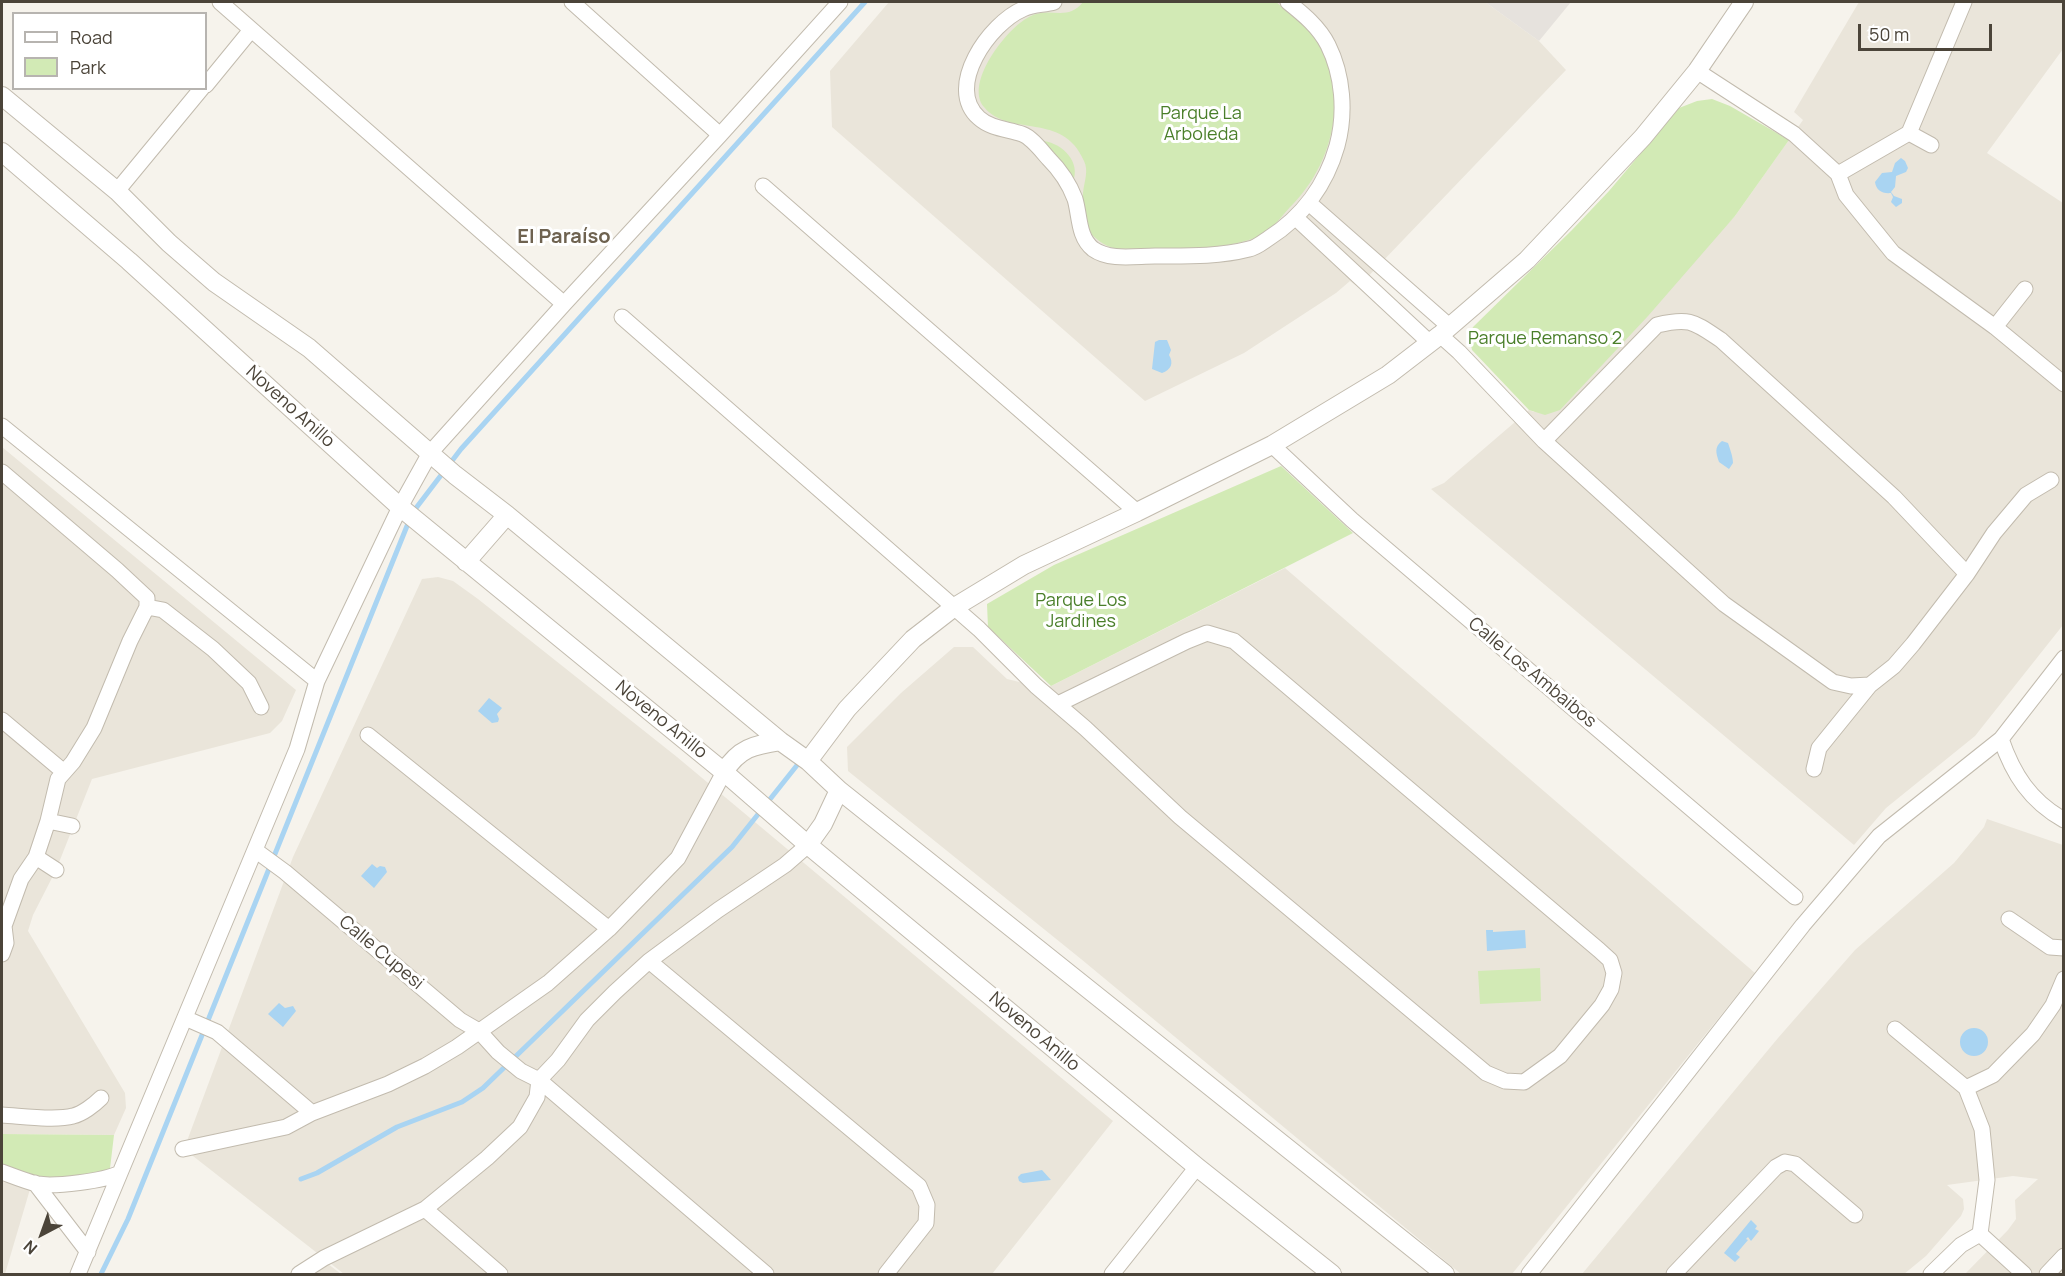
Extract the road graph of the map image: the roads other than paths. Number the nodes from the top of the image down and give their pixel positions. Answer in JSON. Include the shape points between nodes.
{"nodes":[{"id":1,"x":220,"y":2,"type":"edge"},
{"id":2,"x":573,"y":2,"type":"edge"},
{"id":3,"x":840,"y":2,"type":"edge"},
{"id":4,"x":1054,"y":2,"type":"edge"},
{"id":5,"x":1288,"y":2,"type":"edge"},
{"id":6,"x":1744,"y":2,"type":"edge"},
{"id":7,"x":1964,"y":2,"type":"edge"},
{"id":8,"x":251,"y":30,"type":"junction"},
{"id":9,"x":1697,"y":71,"type":"junction"},
{"id":10,"x":207,"y":84,"type":"edge"},
{"id":11,"x":200,"y":90,"type":"edge"},
{"id":12,"x":2,"y":96,"type":"edge"},
{"id":13,"x":1909,"y":133,"type":"junction"},
{"id":14,"x":720,"y":135,"type":"junction"},
{"id":15,"x":1931,"y":145,"type":"dead end"},
{"id":16,"x":4,"y":158,"type":"edge"},
{"id":17,"x":1838,"y":174,"type":"junction"},
{"id":18,"x":763,"y":186,"type":"dead end"},
{"id":19,"x":117,"y":191,"type":"junction"},
{"id":20,"x":1309,"y":203,"type":"junction"},
{"id":21,"x":1296,"y":218,"type":"junction"},
{"id":22,"x":2025,"y":289,"type":"dead end"},
{"id":23,"x":564,"y":304,"type":"junction"},
{"id":24,"x":622,"y":317,"type":"dead end"},
{"id":25,"x":1995,"y":327,"type":"junction"},
{"id":26,"x":1440,"y":334,"type":"junction"},
{"id":27,"x":2064,"y":384,"type":"edge"},
{"id":28,"x":2,"y":426,"type":"edge"},
{"id":29,"x":1544,"y":441,"type":"junction"},
{"id":30,"x":1272,"y":445,"type":"junction"},
{"id":31,"x":435,"y":458,"type":"junction"},
{"id":32,"x":2,"y":472,"type":"edge"},
{"id":33,"x":2051,"y":480,"type":"dead end"},
{"id":34,"x":403,"y":509,"type":"junction"},
{"id":35,"x":1137,"y":512,"type":"junction"},
{"id":36,"x":507,"y":515,"type":"junction"},
{"id":37,"x":466,"y":562,"type":"junction"},
{"id":38,"x":1967,"y":574,"type":"junction"},
{"id":39,"x":147,"y":607,"type":"junction"},
{"id":40,"x":953,"y":608,"type":"junction"},
{"id":41,"x":2064,"y":658,"type":"edge"},
{"id":42,"x":317,"y":681,"type":"junction"},
{"id":43,"x":1870,"y":685,"type":"junction"},
{"id":44,"x":1058,"y":704,"type":"junction"},
{"id":45,"x":261,"y":707,"type":"dead end"},
{"id":46,"x":2,"y":720,"type":"edge"},
{"id":47,"x":368,"y":735,"type":"dead end"},
{"id":48,"x":2001,"y":739,"type":"junction"},
{"id":49,"x":780,"y":741,"type":"junction"},
{"id":50,"x":808,"y":761,"type":"junction"},
{"id":51,"x":1814,"y":769,"type":"dead end"},
{"id":52,"x":64,"y":772,"type":"junction"},
{"id":53,"x":724,"y":772,"type":"junction"},
{"id":54,"x":839,"y":790,"type":"junction"},
{"id":55,"x":48,"y":820,"type":"junction"},
{"id":56,"x":2064,"y":820,"type":"edge"},
{"id":57,"x":72,"y":826,"type":"dead end"},
{"id":58,"x":808,"y":845,"type":"junction"},
{"id":59,"x":255,"y":850,"type":"junction"},
{"id":60,"x":36,"y":857,"type":"junction"},
{"id":61,"x":56,"y":870,"type":"dead end"},
{"id":62,"x":1795,"y":897,"type":"dead end"},
{"id":63,"x":2009,"y":919,"type":"dead end"},
{"id":64,"x":3,"y":926,"type":"edge"},
{"id":65,"x":609,"y":929,"type":"junction"},
{"id":66,"x":2064,"y":948,"type":"edge"},
{"id":67,"x":2,"y":954,"type":"edge"},
{"id":68,"x":649,"y":961,"type":"junction"},
{"id":69,"x":2064,"y":979,"type":"edge"},
{"id":70,"x":184,"y":1018,"type":"junction"},
{"id":71,"x":1895,"y":1029,"type":"dead end"},
{"id":72,"x":479,"y":1031,"type":"junction"},
{"id":73,"x":539,"y":1080,"type":"junction"},
{"id":74,"x":1966,"y":1088,"type":"junction"},
{"id":75,"x":101,"y":1098,"type":"dead end"},
{"id":76,"x":312,"y":1113,"type":"junction"},
{"id":77,"x":2,"y":1115,"type":"edge"},
{"id":78,"x":183,"y":1149,"type":"dead end"},
{"id":79,"x":1197,"y":1167,"type":"junction"},
{"id":80,"x":2,"y":1172,"type":"edge"},
{"id":81,"x":120,"y":1173,"type":"junction"},
{"id":82,"x":35,"y":1183,"type":"junction"},
{"id":83,"x":425,"y":1209,"type":"junction"},
{"id":84,"x":1854,"y":1215,"type":"dead end"},
{"id":85,"x":1980,"y":1234,"type":"junction"},
{"id":86,"x":88,"y":1252,"type":"junction"},
{"id":87,"x":2064,"y":1256,"type":"edge"},
{"id":88,"x":78,"y":1275,"type":"edge"},
{"id":89,"x":299,"y":1275,"type":"edge"},
{"id":90,"x":500,"y":1275,"type":"edge"},
{"id":91,"x":766,"y":1275,"type":"edge"},
{"id":92,"x":886,"y":1275,"type":"edge"},
{"id":93,"x":1112,"y":1275,"type":"edge"},
{"id":94,"x":1332,"y":1275,"type":"edge"},
{"id":95,"x":1445,"y":1275,"type":"edge"},
{"id":96,"x":1528,"y":1275,"type":"edge"},
{"id":97,"x":1674,"y":1275,"type":"edge"},
{"id":98,"x":1930,"y":1275,"type":"edge"},
{"id":99,"x":2024,"y":1275,"type":"edge"},
{"id":100,"x":2047,"y":1275,"type":"edge"}],
"edges":[{"from":1,"to":8,"type":"street"},
{"from":2,"to":14,"type":"street"},
{"from":3,"to":14,"type":"street"},
{"from":4,"to":21,"type":"street","via":[[1023,9],[988,39],[971,63],[966,82],[968,103],[979,118],[996,128],[1024,134],[1062,173],[1074,198],[1082,233],[1092,248],[1108,256],[1209,256],[1252,249]]},
{"from":5,"to":20,"type":"street","via":[[1307,18],[1327,44],[1337,70],[1341,98],[1342,124],[1336,149]]},
{"from":6,"to":9,"type":"street"},
{"from":7,"to":13,"type":"street"},
{"from":8,"to":10,"type":"street"},
{"from":8,"to":23,"type":"street"},
{"from":9,"to":17,"type":"street","via":[[1794,134]]},
{"from":9,"to":26,"type":"street","via":[[1643,137],[1527,260]]},
{"from":11,"to":19,"type":"street"},
{"from":12,"to":19,"type":"street"},
{"from":13,"to":15,"type":"street"},
{"from":13,"to":17,"type":"street"},
{"from":14,"to":23,"type":"street"},
{"from":16,"to":34,"type":"street","name":"Noveno Anillo","via":[[129,261]]},
{"from":17,"to":25,"type":"street","via":[[1846,195],[1893,253]]},
{"from":18,"to":35,"type":"street"},
{"from":19,"to":31,"type":"street","via":[[214,282],[309,348]]},
{"from":20,"to":21,"type":"street"},
{"from":20,"to":26,"type":"street"},
{"from":21,"to":26,"type":"street"},
{"from":22,"to":25,"type":"street"},
{"from":23,"to":31,"type":"street"},
{"from":24,"to":40,"type":"street"},
{"from":25,"to":27,"type":"street"},
{"from":26,"to":29,"type":"street"},
{"from":26,"to":30,"type":"street","via":[[1388,375]]},
{"from":28,"to":42,"type":"street"},
{"from":29,"to":38,"type":"street","via":[[1657,325],[1677,320],[1695,322],[1721,340],[1894,497]]},
{"from":29,"to":43,"type":"street","via":[[1724,604],[1833,682]]},
{"from":30,"to":35,"type":"street"},
{"from":30,"to":62,"type":"street","name":"Calle Los Ambaibos","via":[[1352,520]]},
{"from":31,"to":34,"type":"street"},
{"from":31,"to":36,"type":"street"},
{"from":32,"to":39,"type":"street","via":[[117,570],[147,598]]},
{"from":33,"to":38,"type":"street","via":[[2026,495]]},
{"from":34,"to":37,"type":"street","name":"Noveno Anillo"},
{"from":34,"to":42,"type":"street"},
{"from":35,"to":40,"type":"street","via":[[1024,565]]},
{"from":36,"to":37,"type":"street"},
{"from":36,"to":49,"type":"street"},
{"from":37,"to":53,"type":"street","name":"Noveno Anillo"},
{"from":38,"to":43,"type":"street","via":[[1894,666]]},
{"from":39,"to":45,"type":"street","via":[[163,610],[213,649],[249,683]]},
{"from":39,"to":52,"type":"street","via":[[94,728]]},
{"from":40,"to":44,"type":"street"},
{"from":40,"to":50,"type":"street","via":[[913,639],[847,709]]},
{"from":41,"to":48,"type":"street"},
{"from":42,"to":59,"type":"street","via":[[297,749]]},
{"from":43,"to":51,"type":"street","via":[[1819,748]]},
{"from":44,"to":44,"type":"street","via":[[1180,817],[1486,1073],[1505,1081],[1524,1082],[1560,1056],[1611,989],[1614,972],[1610,960],[1234,641],[1207,633]]},
{"from":46,"to":52,"type":"street"},
{"from":47,"to":65,"type":"street"},
{"from":48,"to":56,"type":"street","via":[[2010,765],[2028,791]]},
{"from":48,"to":96,"type":"street","via":[[1879,836],[1803,925]]},
{"from":49,"to":50,"type":"street"},
{"from":49,"to":53,"type":"street","via":[[746,748]]},
{"from":50,"to":54,"type":"street"},
{"from":52,"to":55,"type":"street","via":[[58,779]]},
{"from":53,"to":58,"type":"street","name":"Noveno Anillo"},
{"from":53,"to":65,"type":"street","via":[[678,858]]},
{"from":54,"to":58,"type":"street"},
{"from":54,"to":95,"type":"street"},
{"from":55,"to":57,"type":"street"},
{"from":55,"to":60,"type":"street"},
{"from":58,"to":68,"type":"street"},
{"from":58,"to":79,"type":"street","name":"Noveno Anillo"},
{"from":59,"to":70,"type":"street"},
{"from":59,"to":72,"type":"street","name":"Calle Cupesi","via":[[460,1020]]},
{"from":60,"to":61,"type":"street"},
{"from":60,"to":64,"type":"street","via":[[21,879]]},
{"from":63,"to":66,"type":"street","via":[[2050,947]]},
{"from":64,"to":67,"type":"street","via":[[6,944]]},
{"from":65,"to":72,"type":"street","via":[[548,983]]},
{"from":68,"to":73,"type":"street","via":[[588,1020]]},
{"from":68,"to":92,"type":"street","via":[[919,1186],[927,1205],[926,1223]]},
{"from":69,"to":74,"type":"street","via":[[2053,1005],[2033,1034],[1993,1075]]},
{"from":70,"to":76,"type":"street","via":[[217,1032]]},
{"from":70,"to":81,"type":"street"},
{"from":71,"to":74,"type":"street"},
{"from":72,"to":73,"type":"street","name":"Calle Cupesi","via":[[521,1071]]},
{"from":72,"to":76,"type":"street","via":[[425,1066]]},
{"from":73,"to":83,"type":"street","via":[[537,1097],[520,1127]]},
{"from":73,"to":91,"type":"street","name":"Calle Cupesi"},
{"from":74,"to":85,"type":"street","via":[[1982,1129],[1987,1180]]},
{"from":75,"to":77,"type":"street","via":[[73,1116]]},
{"from":76,"to":78,"type":"street","via":[[286,1127]]},
{"from":79,"to":93,"type":"street"},
{"from":79,"to":94,"type":"street","name":"Noveno Anillo"},
{"from":80,"to":82,"type":"street"},
{"from":81,"to":82,"type":"street","via":[[109,1178]]},
{"from":81,"to":86,"type":"street"},
{"from":82,"to":86,"type":"street"},
{"from":83,"to":89,"type":"street","via":[[324,1258]]},
{"from":83,"to":90,"type":"street"},
{"from":84,"to":97,"type":"street","via":[[1795,1164],[1785,1162]]},
{"from":85,"to":98,"type":"street","via":[[1961,1245]]},
{"from":85,"to":99,"type":"street"},
{"from":86,"to":88,"type":"street"},
{"from":87,"to":100,"type":"street"}]}
